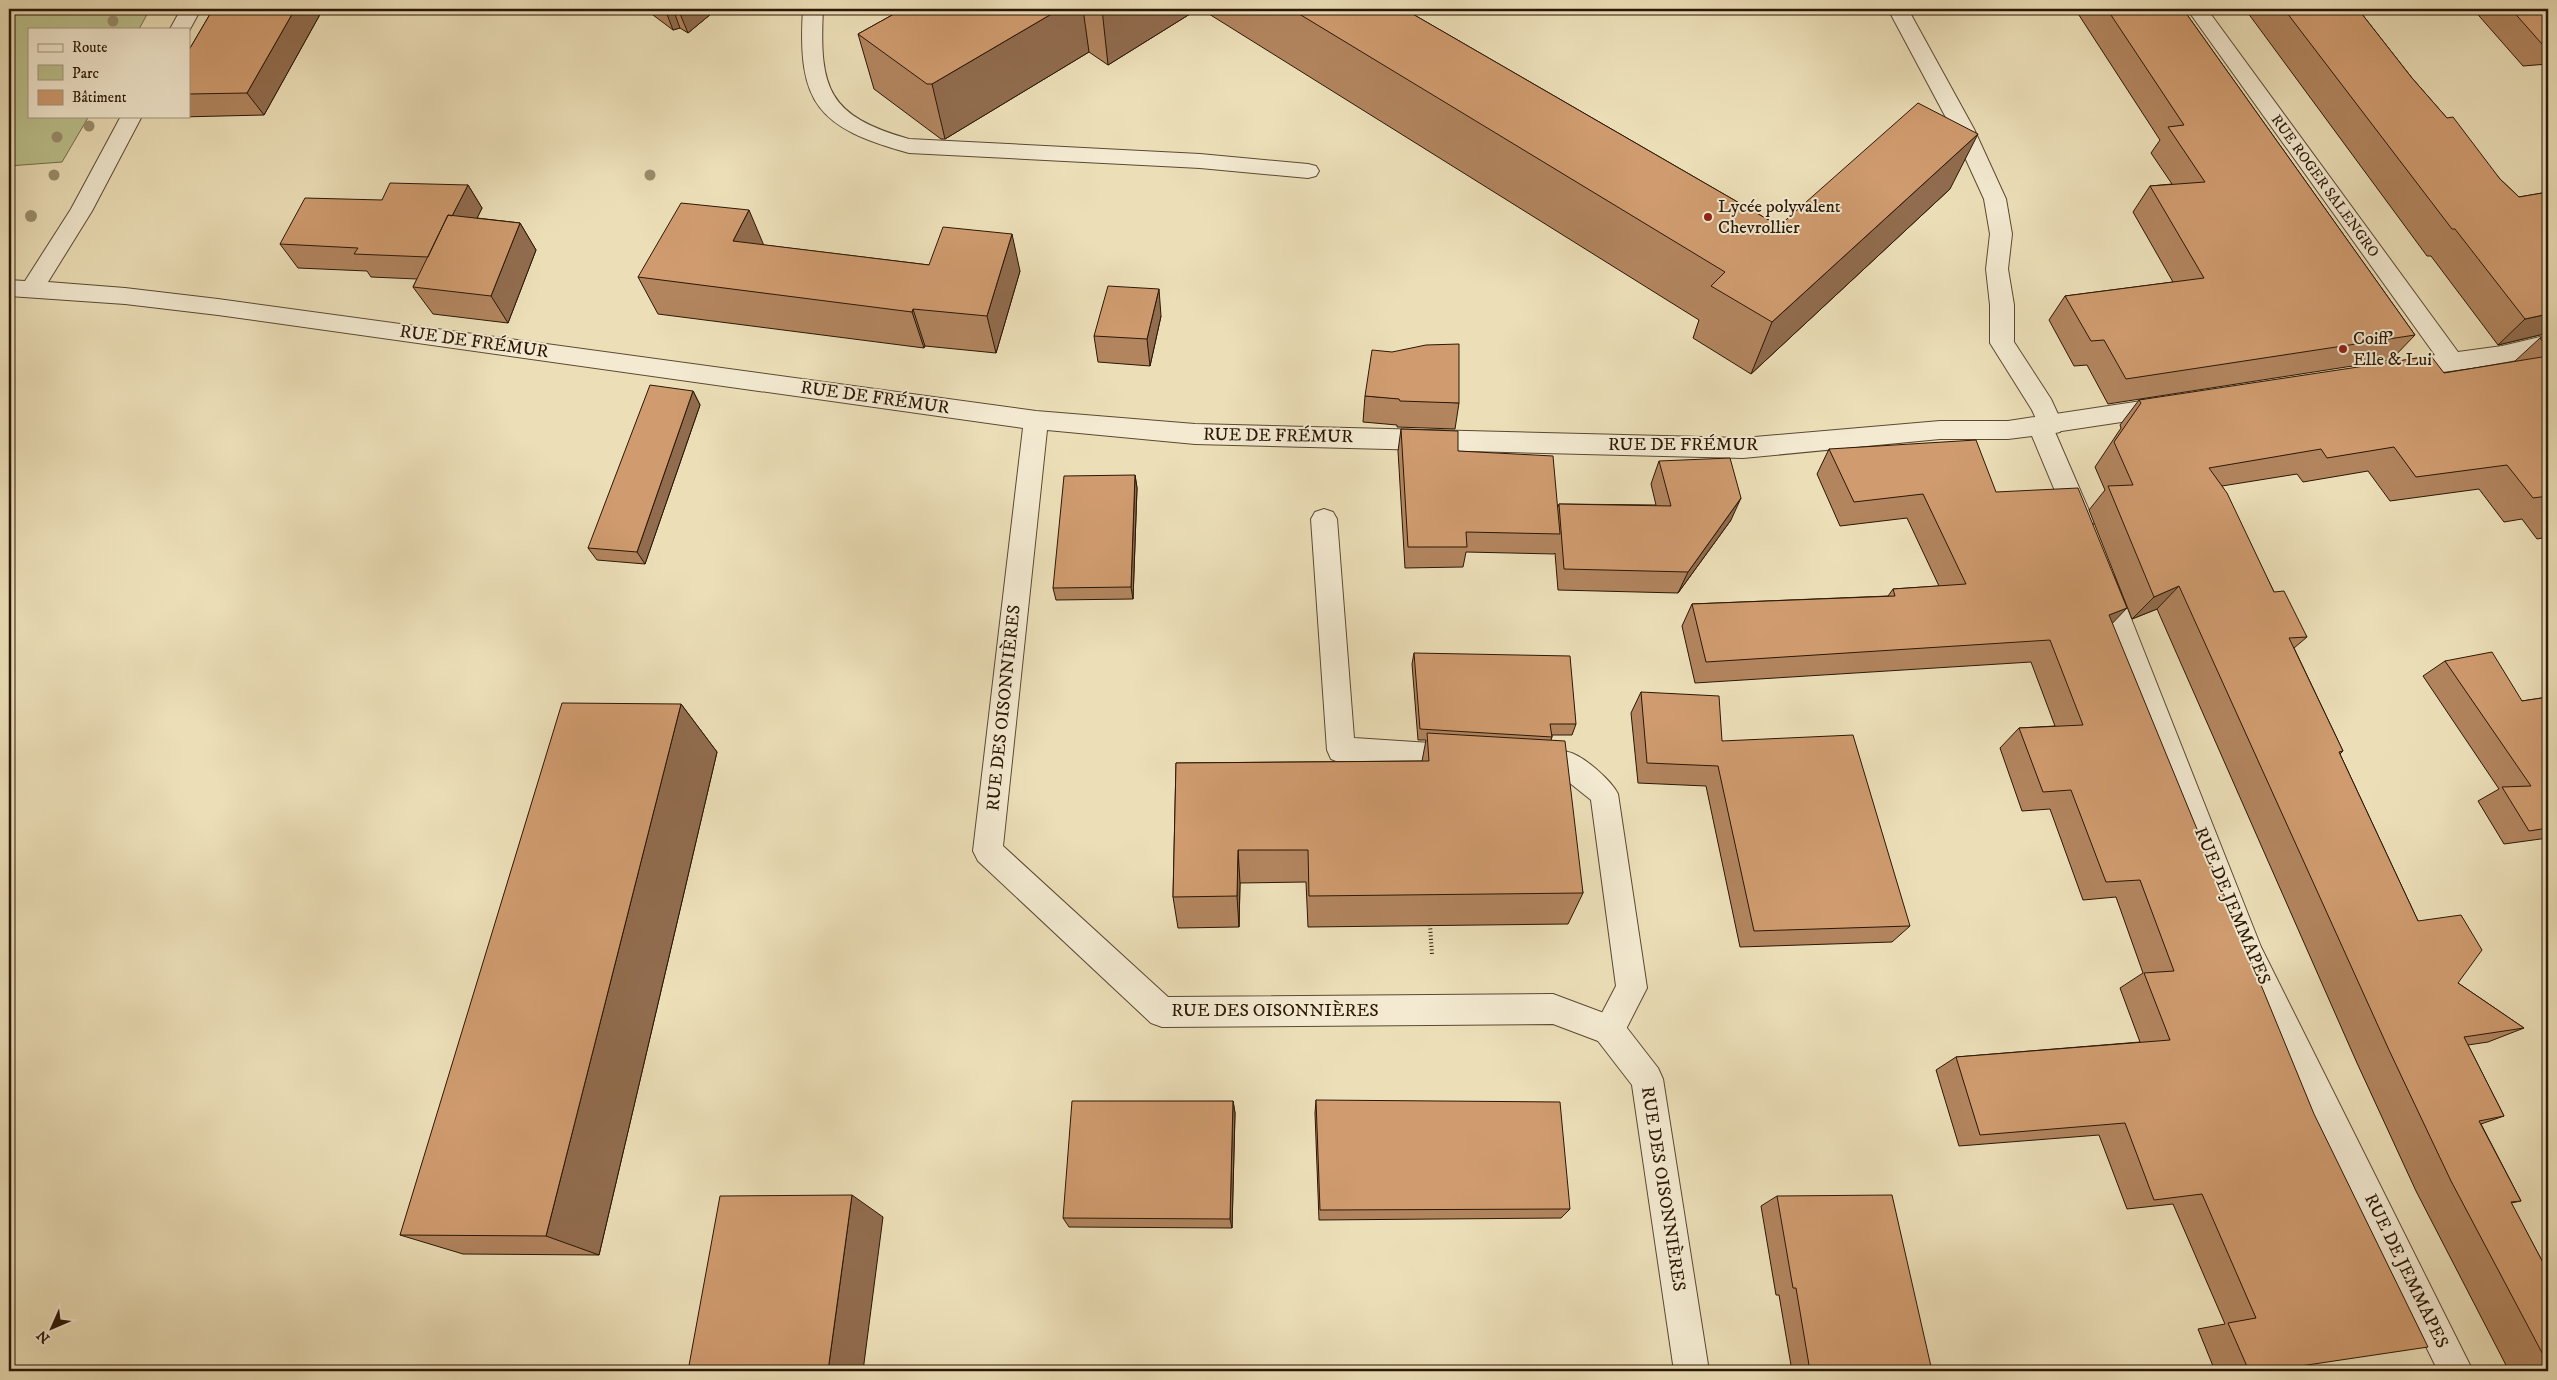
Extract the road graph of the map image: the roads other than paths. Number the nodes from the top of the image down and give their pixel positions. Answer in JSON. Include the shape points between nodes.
{"nodes":[{"id":1,"x":191,"y":9,"type":"edge"},
{"id":2,"x":813,"y":9,"type":"edge"},
{"id":3,"x":1898,"y":9,"type":"edge"},
{"id":4,"x":2197,"y":9,"type":"edge"},
{"id":5,"x":181,"y":28,"type":"edge"},
{"id":6,"x":131,"y":118,"type":"edge"},
{"id":7,"x":1308,"y":171,"type":"dead end"},
{"id":8,"x":20,"y":288,"type":"edge"},
{"id":9,"x":2548,"y":344,"type":"edge"},
{"id":10,"x":2453,"y":363,"type":"junction"},
{"id":11,"x":2380,"y":372,"type":"edge"},
{"id":12,"x":2187,"y":403,"type":"edge"},
{"id":13,"x":1036,"y":420,"type":"junction"},
{"id":14,"x":2045,"y":426,"type":"junction"},
{"id":15,"x":1324,"y":519,"type":"dead end"},
{"id":16,"x":1609,"y":1030,"type":"junction"},
{"id":17,"x":1690,"y":1371,"type":"edge"},
{"id":18,"x":2456,"y":1371,"type":"edge"}],
"edges":[{"from":1,"to":5,"type":"street"},
{"from":2,"to":7,"type":"street","via":[[811,44],[814,74],[826,101],[843,120],[875,137],[909,146],[1200,161]]},
{"from":3,"to":14,"type":"street","name":"RUE DE JEMMAPES","via":[[1963,129],[1995,199],[2001,234],[1997,269],[2002,343],[2042,406]]},
{"from":4,"to":10,"type":"street","name":"RUE ROGER SALENGRO"},
{"from":6,"to":8,"type":"street","via":[[80,211]]},
{"from":8,"to":13,"type":"street","name":"RUE DE FRÉMUR","via":[[125,296],[333,322]]},
{"from":9,"to":10,"type":"street"},
{"from":10,"to":11,"type":"street"},
{"from":12,"to":14,"type":"street","name":"RUE DE FRÉMUR"},
{"from":13,"to":14,"type":"street","name":"RUE DE FRÉMUR","via":[[1195,434],[1743,448],[1940,430],[2008,430]]},
{"from":13,"to":16,"type":"street","name":"RUE DES OISONNIÈRES","via":[[988,851],[1162,1012],[1553,1009]]},
{"from":14,"to":18,"type":"street","name":"RUE DE JEMMAPES","via":[[2249,954]]},
{"from":15,"to":16,"type":"street","via":[[1341,750],[1566,764],[1604,794],[1632,988]]},
{"from":16,"to":17,"type":"street","name":"RUE DES OISONNIÈRES","via":[[1647,1079]]}]}
